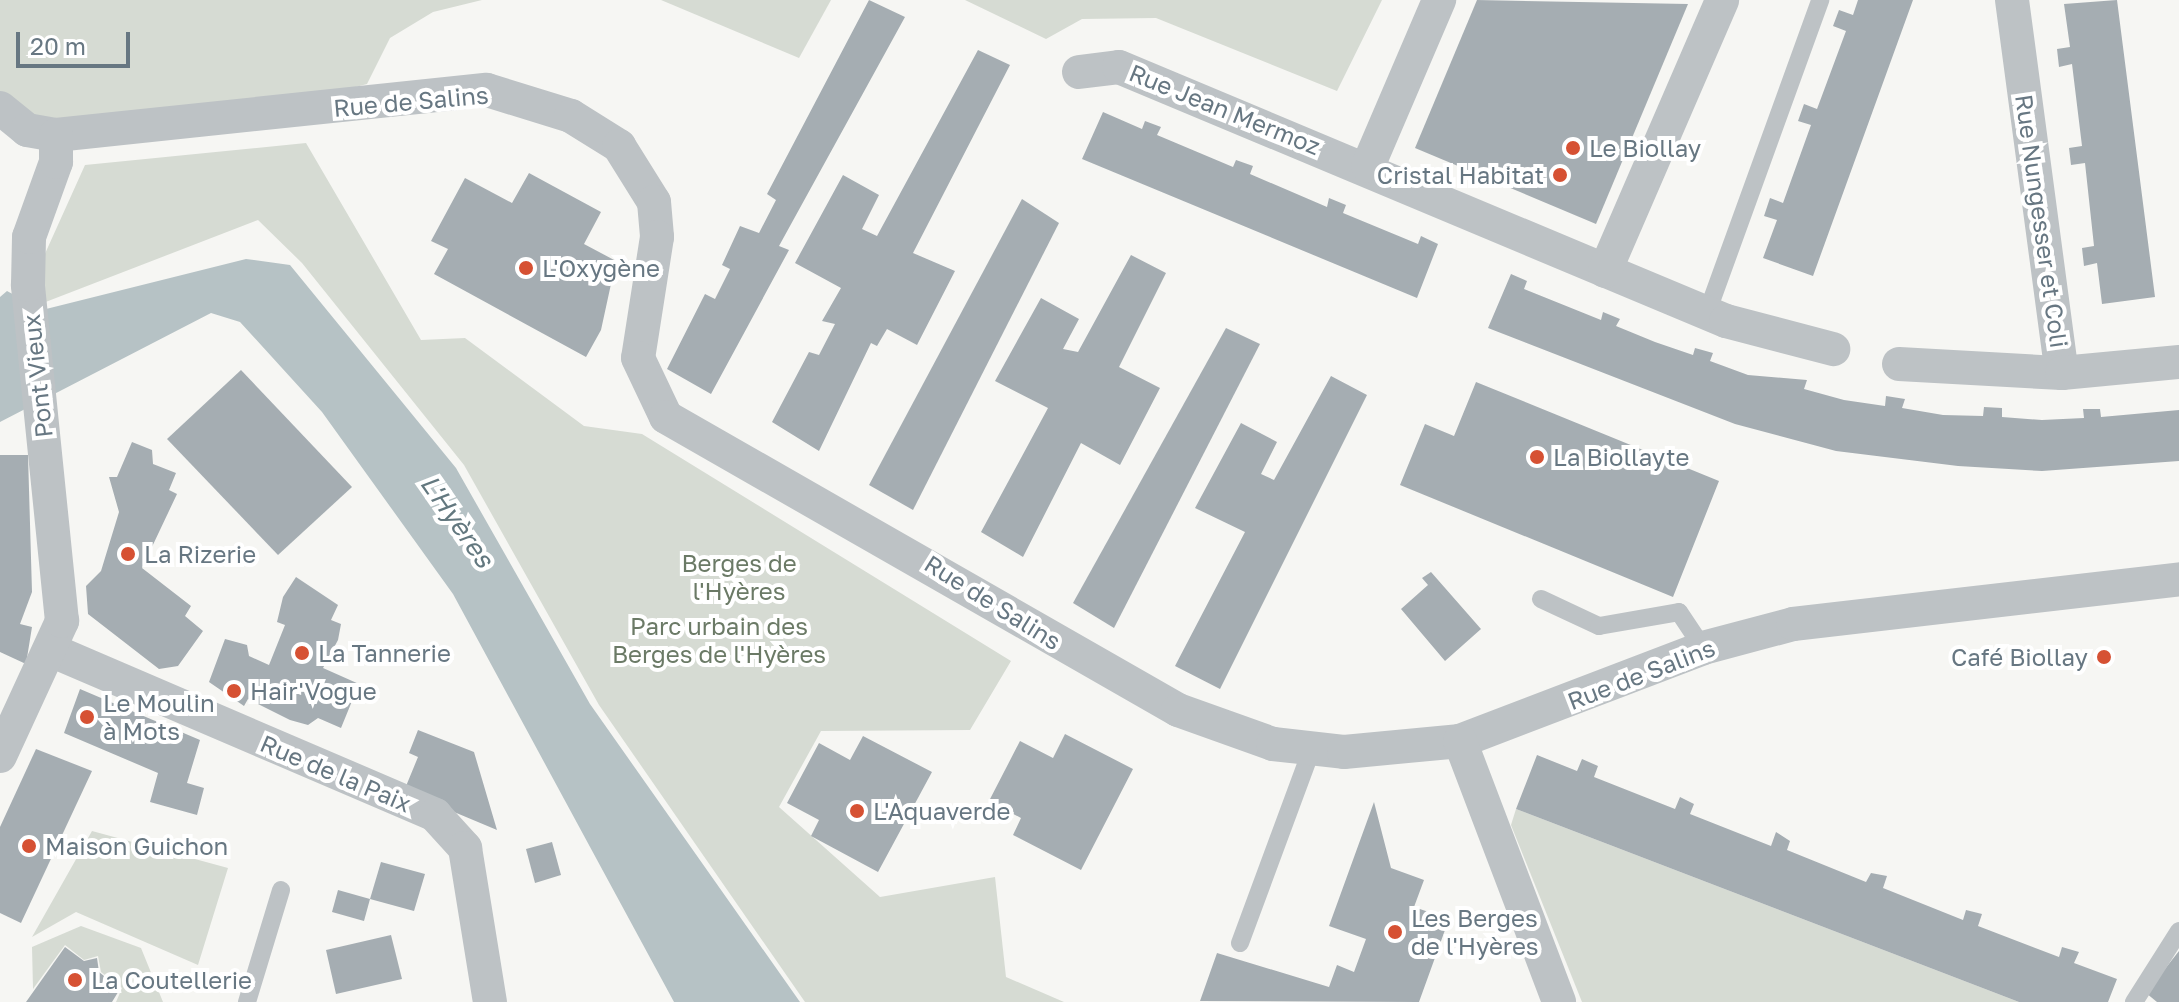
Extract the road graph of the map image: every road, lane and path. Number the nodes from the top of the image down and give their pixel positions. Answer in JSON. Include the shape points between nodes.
{"nodes":[{"id":1,"x":1439,"y":0,"type":"edge"},
{"id":2,"x":1722,"y":0,"type":"edge"},
{"id":3,"x":1820,"y":0,"type":"edge"},
{"id":4,"x":2012,"y":0,"type":"edge"},
{"id":5,"x":1079,"y":72,"type":"dead end"},
{"id":6,"x":0,"y":108,"type":"edge"},
{"id":7,"x":56,"y":135,"type":"junction"},
{"id":8,"x":1368,"y":166,"type":"junction"},
{"id":9,"x":1605,"y":271,"type":"junction"},
{"id":10,"x":1707,"y":313,"type":"junction"},
{"id":11,"x":1833,"y":349,"type":"dead end"},
{"id":12,"x":2179,"y":362,"type":"edge"},
{"id":13,"x":1899,"y":364,"type":"dead end"},
{"id":14,"x":2062,"y":373,"type":"junction"},
{"id":15,"x":2179,"y":579,"type":"edge"},
{"id":16,"x":1541,"y":599,"type":"dead end"},
{"id":17,"x":1703,"y":648,"type":"junction"},
{"id":18,"x":53,"y":651,"type":"junction"},
{"id":19,"x":1460,"y":741,"type":"junction"},
{"id":20,"x":1312,"y":748,"type":"junction"},
{"id":21,"x":0,"y":756,"type":"edge"},
{"id":22,"x":281,"y":890,"type":"dead end"},
{"id":23,"x":2179,"y":931,"type":"edge"},
{"id":24,"x":1240,"y":943,"type":"dead end"},
{"id":25,"x":247,"y":1002,"type":"edge"},
{"id":26,"x":490,"y":1002,"type":"edge"},
{"id":27,"x":1559,"y":1002,"type":"edge"},
{"id":28,"x":2134,"y":1002,"type":"edge"}],
"edges":[{"from":1,"to":8,"type":"street"},
{"from":2,"to":9,"type":"street"},
{"from":3,"to":10,"type":"lane"},
{"from":4,"to":14,"type":"street","name":"Rue Nungesser et Coli"},
{"from":5,"to":8,"type":"street","name":"Rue Jean Mermoz","via":[[1119,67]]},
{"from":6,"to":7,"type":"street","via":[[27,130]]},
{"from":7,"to":18,"type":"street","name":"Pont Vieux","via":[[56,162],[29,237],[28,285],[62,621]]},
{"from":7,"to":20,"type":"street","name":"Rue de Salins","via":[[487,90],[571,116],[619,146],[654,202],[657,237],[638,358],[666,417],[1178,710],[1273,744]]},
{"from":8,"to":9,"type":"street","name":"Rue Jean Mermoz"},
{"from":9,"to":10,"type":"street","name":"Rue Jean Mermoz"},
{"from":10,"to":11,"type":"street","name":"Rue Jean Mermoz"},
{"from":12,"to":14,"type":"street","name":"Rue Nungesser et Coli"},
{"from":13,"to":14,"type":"street"},
{"from":15,"to":17,"type":"street","name":"Rue de Salins","via":[[1793,624]]},
{"from":16,"to":17,"type":"lane","via":[[1599,626],[1679,612]]},
{"from":17,"to":19,"type":"street","name":"Rue de Salins"},
{"from":18,"to":21,"type":"street","name":"Pont Vieux"},
{"from":18,"to":26,"type":"street","name":"Rue de la Paix","via":[[435,815],[465,848]]},
{"from":19,"to":20,"type":"street","name":"Rue de Salins"},
{"from":19,"to":27,"type":"street"},
{"from":20,"to":24,"type":"lane"},
{"from":22,"to":25,"type":"lane"},
{"from":23,"to":28,"type":"lane"}]}
